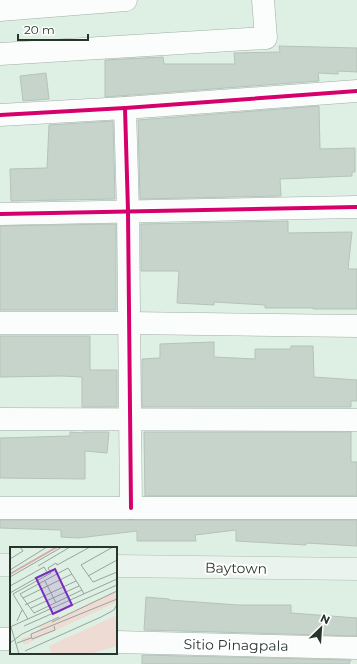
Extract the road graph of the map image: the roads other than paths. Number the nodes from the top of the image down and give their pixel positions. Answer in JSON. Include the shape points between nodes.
{"nodes":[{"id":1,"x":126,"y":0,"type":"edge"},
{"id":2,"x":263,"y":0,"type":"edge"},
{"id":3,"x":0,"y":10,"type":"edge"},
{"id":4,"x":0,"y":54,"type":"edge"},
{"id":5,"x":357,"y":92,"type":"edge"},
{"id":6,"x":124,"y":108,"type":"junction"},
{"id":7,"x":0,"y":115,"type":"edge"},
{"id":8,"x":357,"y":207,"type":"edge"},
{"id":9,"x":128,"y":211,"type":"junction"},
{"id":10,"x":0,"y":214,"type":"edge"},
{"id":11,"x":0,"y":323,"type":"edge"},
{"id":12,"x":130,"y":323,"type":"junction"},
{"id":13,"x":357,"y":326,"type":"edge"},
{"id":14,"x":0,"y":419,"type":"edge"},
{"id":15,"x":131,"y":419,"type":"junction"},
{"id":16,"x":357,"y":420,"type":"edge"},
{"id":17,"x":0,"y":508,"type":"edge"},
{"id":18,"x":131,"y":508,"type":"junction"},
{"id":19,"x":357,"y":508,"type":"edge"},
{"id":20,"x":117,"y":566,"type":"edge"},
{"id":21,"x":357,"y":570,"type":"edge"},
{"id":22,"x":117,"y":642,"type":"edge"},
{"id":23,"x":357,"y":648,"type":"edge"}],
"edges":[{"from":1,"to":3,"type":"street"},
{"from":2,"to":4,"type":"street","via":[[266,38]]},
{"from":5,"to":6,"type":"street"},
{"from":6,"to":7,"type":"street"},
{"from":6,"to":9,"type":"street"},
{"from":8,"to":9,"type":"street"},
{"from":9,"to":10,"type":"street"},
{"from":9,"to":12,"type":"street"},
{"from":11,"to":12,"type":"street"},
{"from":12,"to":13,"type":"street"},
{"from":12,"to":15,"type":"street"},
{"from":14,"to":15,"type":"street"},
{"from":15,"to":16,"type":"street"},
{"from":15,"to":18,"type":"street"},
{"from":17,"to":18,"type":"street"},
{"from":18,"to":19,"type":"street"},
{"from":20,"to":21,"type":"main road","name":"Baytown"},
{"from":22,"to":23,"type":"street","name":"Sitio Pinagpala"}]}
